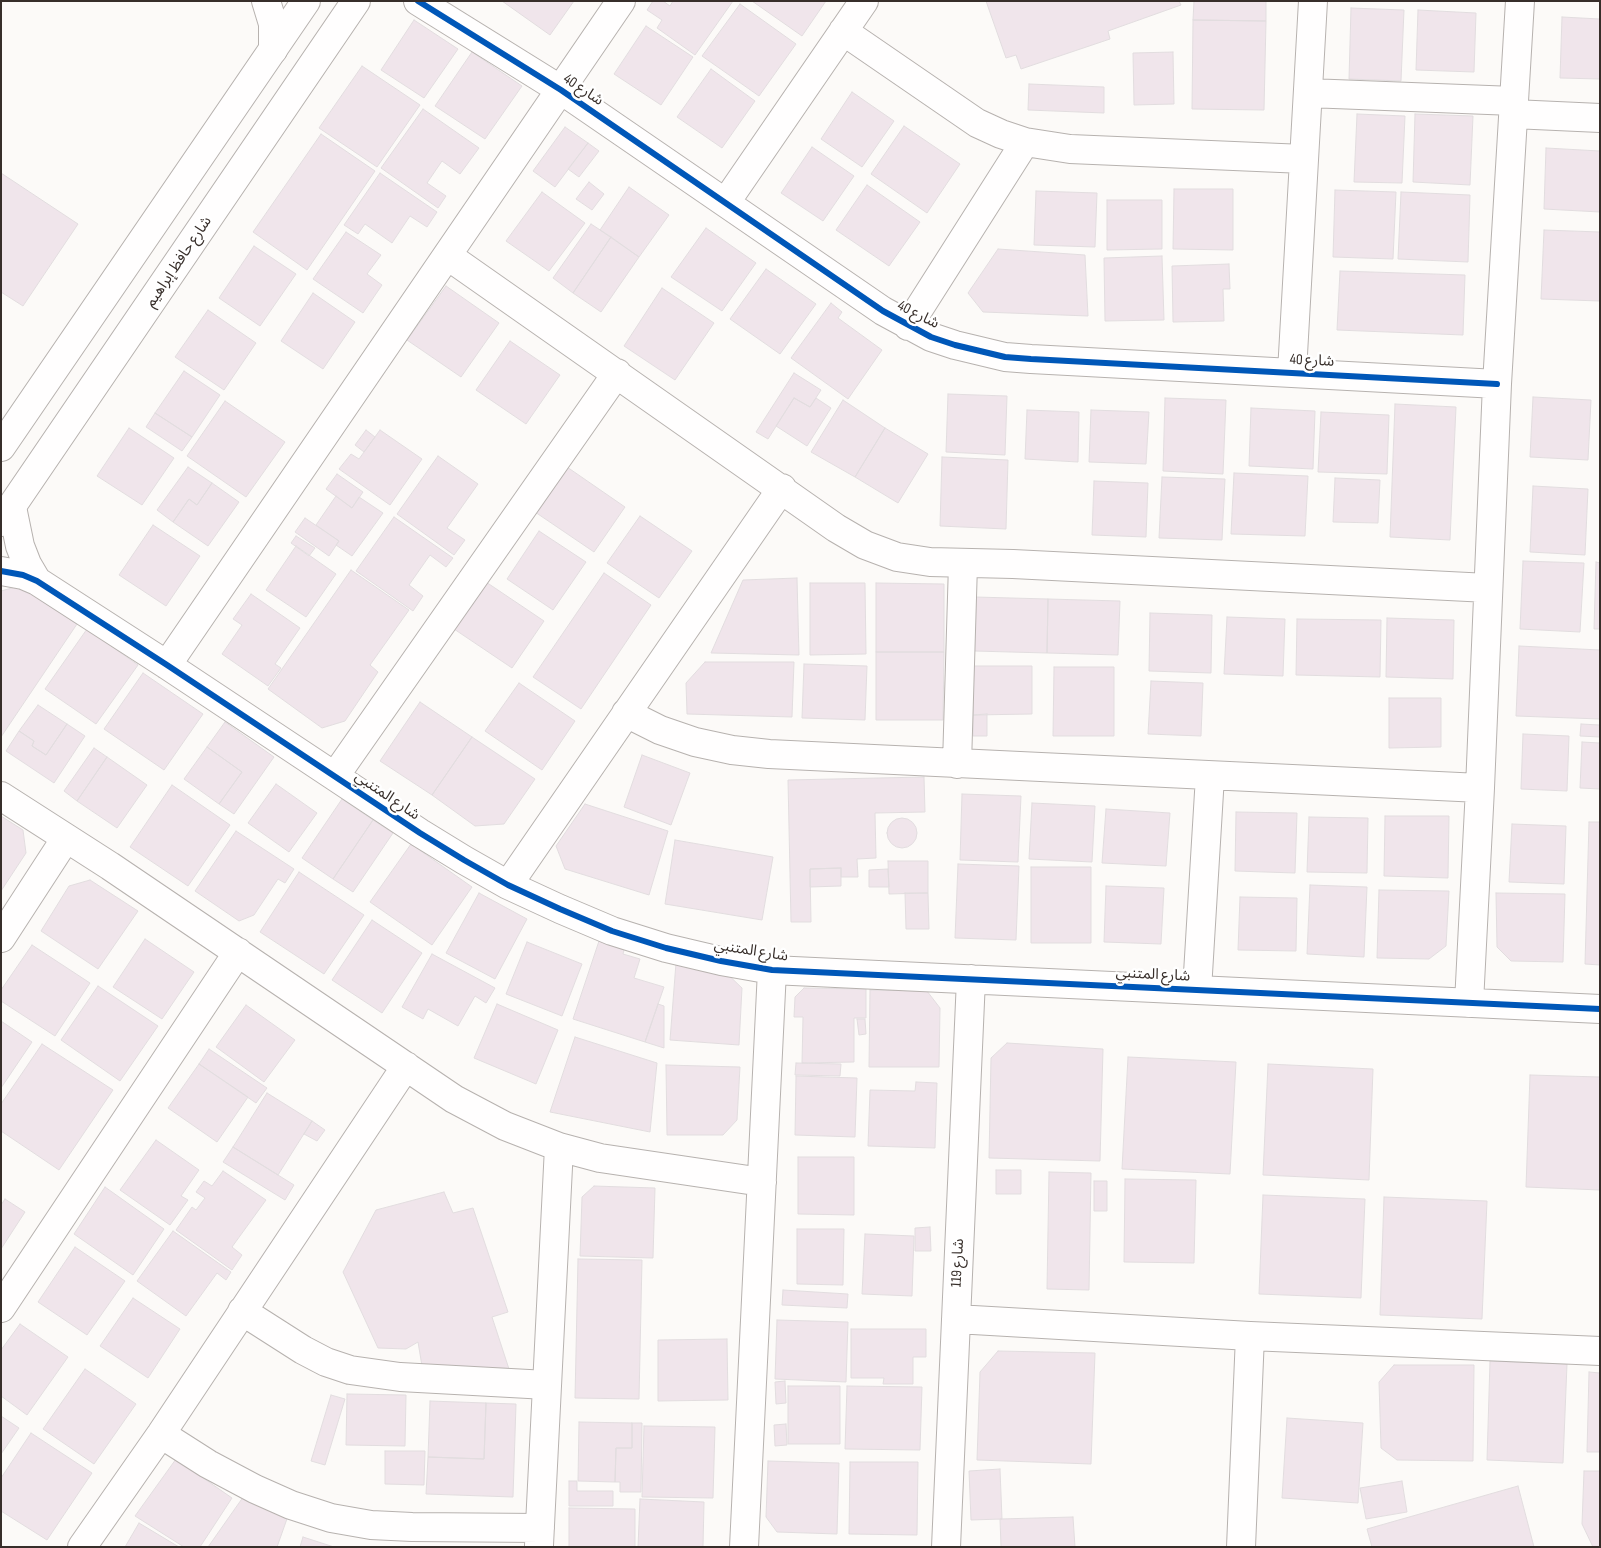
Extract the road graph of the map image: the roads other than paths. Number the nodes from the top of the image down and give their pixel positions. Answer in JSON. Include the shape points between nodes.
{"nodes":[{"id":1,"x":266,"y":1,"type":"edge"},
{"id":2,"x":306,"y":1,"type":"edge"},
{"id":3,"x":356,"y":1,"type":"edge"},
{"id":4,"x":418,"y":1,"type":"edge"},
{"id":5,"x":621,"y":1,"type":"edge"},
{"id":6,"x":864,"y":1,"type":"edge"},
{"id":7,"x":1313,"y":1,"type":"edge"},
{"id":8,"x":1520,"y":1,"type":"edge"},
{"id":9,"x":843,"y":31,"type":"junction"},
{"id":10,"x":273,"y":50,"type":"junction"},
{"id":11,"x":561,"y":90,"type":"junction"},
{"id":12,"x":1308,"y":93,"type":"junction"},
{"id":13,"x":1514,"y":108,"type":"junction"},
{"id":14,"x":1600,"y":118,"type":"edge"},
{"id":15,"x":1025,"y":142,"type":"junction"},
{"id":16,"x":1304,"y":159,"type":"junction"},
{"id":17,"x":726,"y":202,"type":"junction"},
{"id":18,"x":448,"y":256,"type":"junction"},
{"id":19,"x":908,"y":326,"type":"junction"},
{"id":20,"x":1292,"y":372,"type":"junction"},
{"id":21,"x":617,"y":374,"type":"junction"},
{"id":22,"x":1497,"y":384,"type":"junction"},
{"id":23,"x":1,"y":447,"type":"edge"},
{"id":24,"x":782,"y":488,"type":"junction"},
{"id":25,"x":6,"y":515,"type":"edge"},
{"id":26,"x":964,"y":564,"type":"junction"},
{"id":27,"x":1,"y":571,"type":"edge"},
{"id":28,"x":37,"y":581,"type":"junction"},
{"id":29,"x":1488,"y":588,"type":"junction"},
{"id":30,"x":167,"y":665,"type":"junction"},
{"id":31,"x":626,"y":713,"type":"junction"},
{"id":32,"x":957,"y":764,"type":"junction"},
{"id":33,"x":335,"y":776,"type":"junction"},
{"id":34,"x":1210,"y":776,"type":"junction"},
{"id":35,"x":1480,"y":788,"type":"junction"},
{"id":36,"x":1,"y":796,"type":"edge"},
{"id":37,"x":66,"y":838,"type":"junction"},
{"id":38,"x":508,"y":884,"type":"junction"},
{"id":39,"x":1,"y":938,"type":"edge"},
{"id":40,"x":238,"y":952,"type":"junction"},
{"id":41,"x":772,"y":970,"type":"junction"},
{"id":42,"x":971,"y":979,"type":"junction"},
{"id":43,"x":1197,"y":990,"type":"junction"},
{"id":44,"x":1469,"y":1003,"type":"junction"},
{"id":45,"x":1600,"y":1009,"type":"edge"},
{"id":46,"x":406,"y":1066,"type":"junction"},
{"id":47,"x":559,"y":1147,"type":"junction"},
{"id":48,"x":762,"y":1182,"type":"junction"},
{"id":49,"x":1,"y":1308,"type":"edge"},
{"id":50,"x":242,"y":1311,"type":"junction"},
{"id":51,"x":956,"y":1319,"type":"junction"},
{"id":52,"x":1250,"y":1336,"type":"junction"},
{"id":53,"x":1600,"y":1351,"type":"edge"},
{"id":54,"x":547,"y":1385,"type":"junction"},
{"id":55,"x":161,"y":1434,"type":"junction"},
{"id":56,"x":540,"y":1537,"type":"edge"},
{"id":57,"x":82,"y":1547,"type":"edge"},
{"id":58,"x":744,"y":1547,"type":"edge"},
{"id":59,"x":946,"y":1547,"type":"edge"},
{"id":60,"x":1242,"y":1547,"type":"edge"}],
"edges":[{"from":1,"to":10,"type":"street","via":[[273,24]]},
{"from":2,"to":10,"type":"street"},
{"from":3,"to":25,"type":"street","name":"شارع حافظ إبراهيم"},
{"from":4,"to":11,"type":"street","name":"شارع 40"},
{"from":5,"to":11,"type":"street"},
{"from":6,"to":9,"type":"street"},
{"from":7,"to":12,"type":"street"},
{"from":8,"to":13,"type":"street"},
{"from":9,"to":15,"type":"street","via":[[978,123]]},
{"from":9,"to":17,"type":"street"},
{"from":10,"to":23,"type":"street"},
{"from":11,"to":17,"type":"street","name":"شارع 40"},
{"from":11,"to":18,"type":"street"},
{"from":12,"to":13,"type":"street"},
{"from":12,"to":16,"type":"street"},
{"from":13,"to":14,"type":"street"},
{"from":13,"to":22,"type":"street"},
{"from":15,"to":16,"type":"street","via":[[1070,148]]},
{"from":15,"to":19,"type":"street"},
{"from":16,"to":20,"type":"street"},
{"from":17,"to":19,"type":"street","name":"شارع 40"},
{"from":18,"to":21,"type":"street"},
{"from":18,"to":30,"type":"street"},
{"from":19,"to":20,"type":"street","name":"شارع 40","via":[[955,345],[1005,357]]},
{"from":20,"to":22,"type":"street","name":"شارع 40"},
{"from":21,"to":24,"type":"street"},
{"from":21,"to":33,"type":"street"},
{"from":22,"to":29,"type":"street"},
{"from":24,"to":26,"type":"street","via":[[865,545],[897,556]]},
{"from":24,"to":31,"type":"street"},
{"from":25,"to":28,"type":"street"},
{"from":26,"to":29,"type":"street"},
{"from":26,"to":32,"type":"street"},
{"from":27,"to":28,"type":"street","name":"شارع المتنبي"},
{"from":28,"to":30,"type":"street","name":"شارع المتنبي"},
{"from":29,"to":35,"type":"street"},
{"from":30,"to":33,"type":"street","name":"شارع المتنبي"},
{"from":31,"to":32,"type":"street","via":[[669,733],[732,750]]},
{"from":31,"to":38,"type":"street"},
{"from":32,"to":34,"type":"street"},
{"from":33,"to":38,"type":"street","name":"شارع المتنبي","via":[[420,833]]},
{"from":34,"to":35,"type":"street"},
{"from":34,"to":43,"type":"street"},
{"from":35,"to":44,"type":"street"},
{"from":36,"to":37,"type":"street"},
{"from":37,"to":39,"type":"street"},
{"from":37,"to":40,"type":"street"},
{"from":38,"to":41,"type":"street","name":"شارع المتنبي","via":[[621,934],[666,948]]},
{"from":40,"to":46,"type":"street"},
{"from":40,"to":49,"type":"street"},
{"from":41,"to":42,"type":"street","name":"شارع المتنبي"},
{"from":41,"to":48,"type":"street"},
{"from":42,"to":43,"type":"street","name":"شارع المتنبي"},
{"from":42,"to":51,"type":"street","name":"شارع 119"},
{"from":43,"to":44,"type":"street","name":"شارع المتنبي"},
{"from":44,"to":45,"type":"street","name":"شارع المتنبي"},
{"from":46,"to":47,"type":"street","via":[[454,1099],[496,1122]]},
{"from":46,"to":50,"type":"street"},
{"from":47,"to":48,"type":"street","via":[[600,1158]]},
{"from":47,"to":54,"type":"street"},
{"from":48,"to":58,"type":"street"},
{"from":50,"to":54,"type":"street","via":[[303,1350],[350,1370],[400,1377]]},
{"from":50,"to":55,"type":"street"},
{"from":51,"to":52,"type":"street"},
{"from":51,"to":59,"type":"street","name":"شارع 119"},
{"from":52,"to":53,"type":"street"},
{"from":52,"to":60,"type":"street"},
{"from":54,"to":56,"type":"street"},
{"from":55,"to":56,"type":"street","via":[[255,1489],[331,1518],[371,1525]]},
{"from":55,"to":57,"type":"street"}]}
